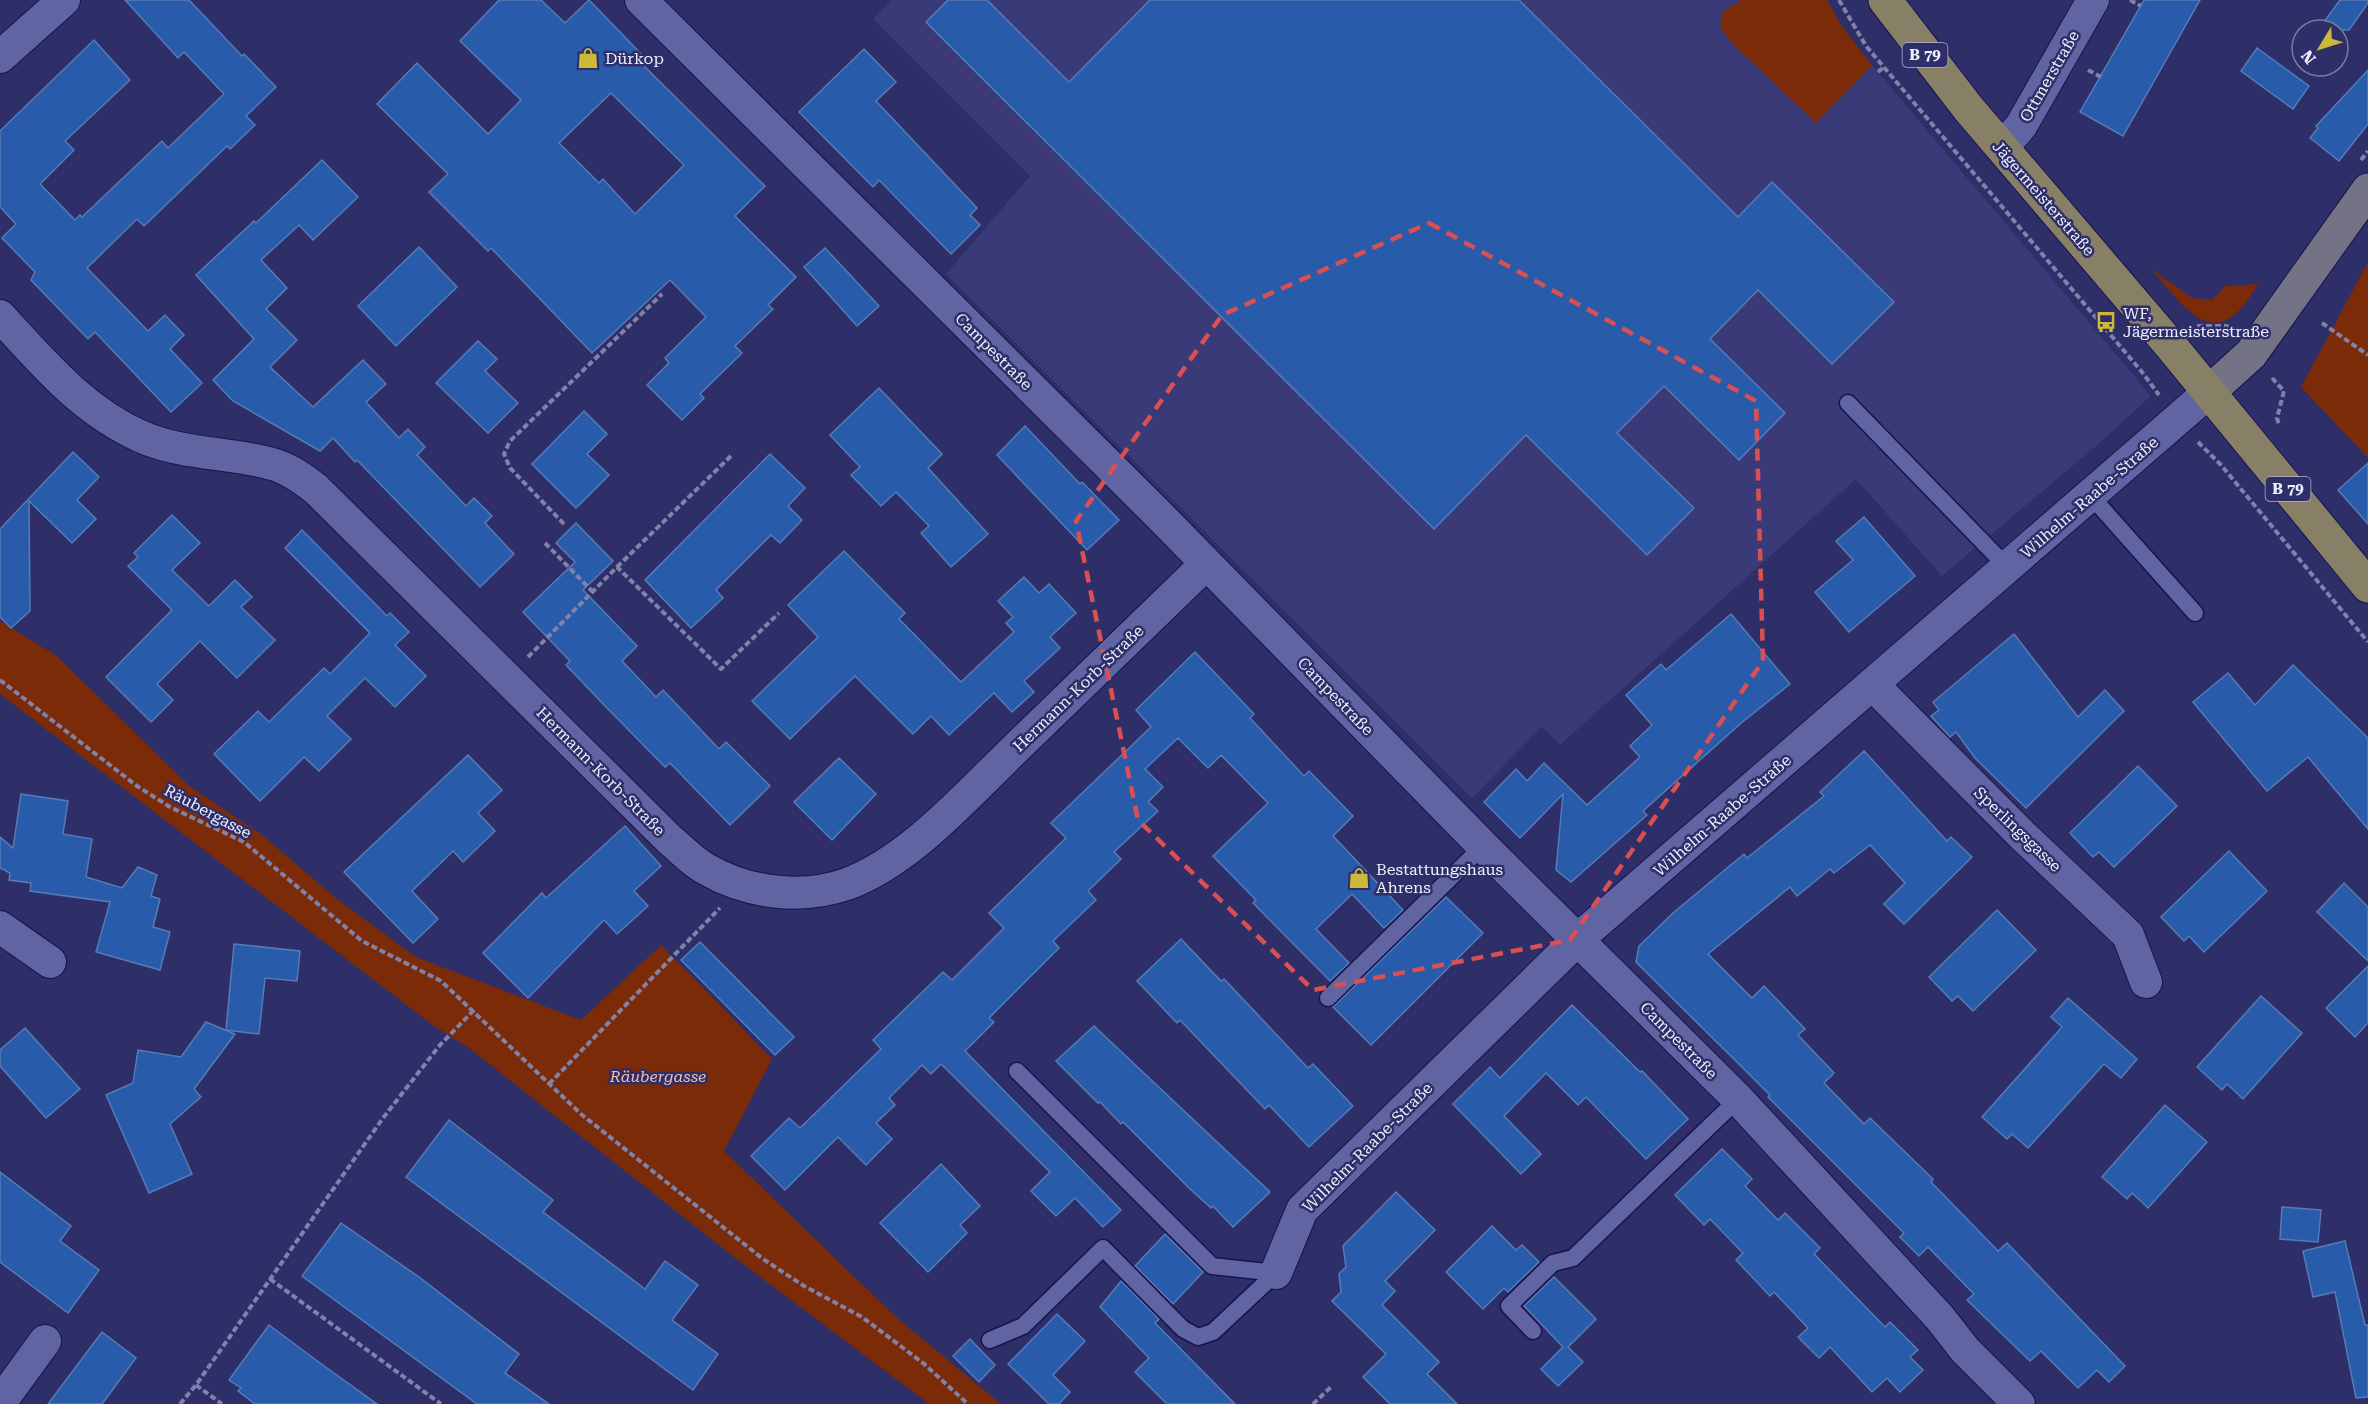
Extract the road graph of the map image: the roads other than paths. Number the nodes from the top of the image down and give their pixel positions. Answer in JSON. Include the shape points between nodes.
{"nodes":[{"id":1,"x":64,"y":0,"type":"edge"},
{"id":2,"x":641,"y":0,"type":"edge"},
{"id":3,"x":1885,"y":0,"type":"edge"},
{"id":4,"x":2092,"y":0,"type":"edge"},
{"id":5,"x":0,"y":57,"type":"edge"},
{"id":6,"x":2002,"y":148,"type":"junction"},
{"id":7,"x":2368,"y":190,"type":"edge"},
{"id":8,"x":0,"y":316,"type":"edge"},
{"id":9,"x":2209,"y":392,"type":"junction"},
{"id":10,"x":1848,"y":403,"type":"dead end"},
{"id":11,"x":2090,"y":495,"type":"junction"},
{"id":12,"x":1206,"y":564,"type":"junction"},
{"id":13,"x":2008,"y":568,"type":"junction"},
{"id":14,"x":2368,"y":585,"type":"edge"},
{"id":15,"x":2195,"y":613,"type":"dead end"},
{"id":16,"x":1873,"y":685,"type":"junction"},
{"id":17,"x":1483,"y":846,"type":"junction"},
{"id":18,"x":0,"y":927,"type":"edge"},
{"id":19,"x":1578,"y":939,"type":"junction"},
{"id":20,"x":50,"y":962,"type":"dead end"},
{"id":21,"x":2146,"y":982,"type":"dead end"},
{"id":22,"x":1328,"y":998,"type":"dead end"},
{"id":23,"x":1017,"y":1071,"type":"dead end"},
{"id":24,"x":1738,"y":1099,"type":"junction"},
{"id":25,"x":1276,"y":1273,"type":"junction"},
{"id":26,"x":1533,"y":1331,"type":"dead end"},
{"id":27,"x":990,"y":1340,"type":"dead end"},
{"id":28,"x":45,"y":1341,"type":"dead end"},
{"id":29,"x":0,"y":1403,"type":"edge"},
{"id":30,"x":2019,"y":1404,"type":"edge"}],
"edges":[{"from":1,"to":5,"type":"street"},
{"from":2,"to":12,"type":"street","name":"Campestraße"},
{"from":3,"to":6,"type":"main road","name":"Jägermeisterstraße","number":"B 79"},
{"from":4,"to":6,"type":"street","name":"Ottmerstraße","via":[[2021,126]]},
{"from":6,"to":9,"type":"main road","name":"Jägermeisterstraße","number":"B 79"},
{"from":7,"to":9,"type":"main road","via":[[2251,354]]},
{"from":8,"to":12,"type":"street","name":"Hermann-Korb-Straße","via":[[63,384],[94,411],[143,438],[198,453],[273,464],[316,489],[670,840],[705,869],[742,885],[777,893],[846,884],[903,852]]},
{"from":9,"to":11,"type":"street","name":"Wilhelm-Raabe-Straße"},
{"from":9,"to":14,"type":"main road","number":"B 79"},
{"from":10,"to":13,"type":"lane"},
{"from":11,"to":13,"type":"street","name":"Wilhelm-Raabe-Straße"},
{"from":11,"to":15,"type":"lane"},
{"from":12,"to":17,"type":"street","name":"Campestraße"},
{"from":13,"to":16,"type":"street","name":"Wilhelm-Raabe-Straße"},
{"from":16,"to":19,"type":"street","name":"Wilhelm-Raabe-Straße"},
{"from":16,"to":21,"type":"street","name":"Sperlingsgasse","via":[[2128,935]]},
{"from":17,"to":19,"type":"street","name":"Campestraße"},
{"from":17,"to":22,"type":"lane"},
{"from":18,"to":20,"type":"street"},
{"from":19,"to":24,"type":"street","name":"Campestraße"},
{"from":19,"to":25,"type":"street","name":"Wilhelm-Raabe-Straße","via":[[1302,1210]]},
{"from":23,"to":25,"type":"lane","via":[[1212,1266]]},
{"from":24,"to":26,"type":"lane","via":[[1573,1258],[1553,1263],[1509,1306]]},
{"from":24,"to":30,"type":"street","name":"Campestraße","via":[[1965,1350]]},
{"from":25,"to":27,"type":"lane","via":[[1213,1332],[1198,1336],[1183,1329],[1103,1248],[1023,1326]]},
{"from":28,"to":29,"type":"street"}]}
